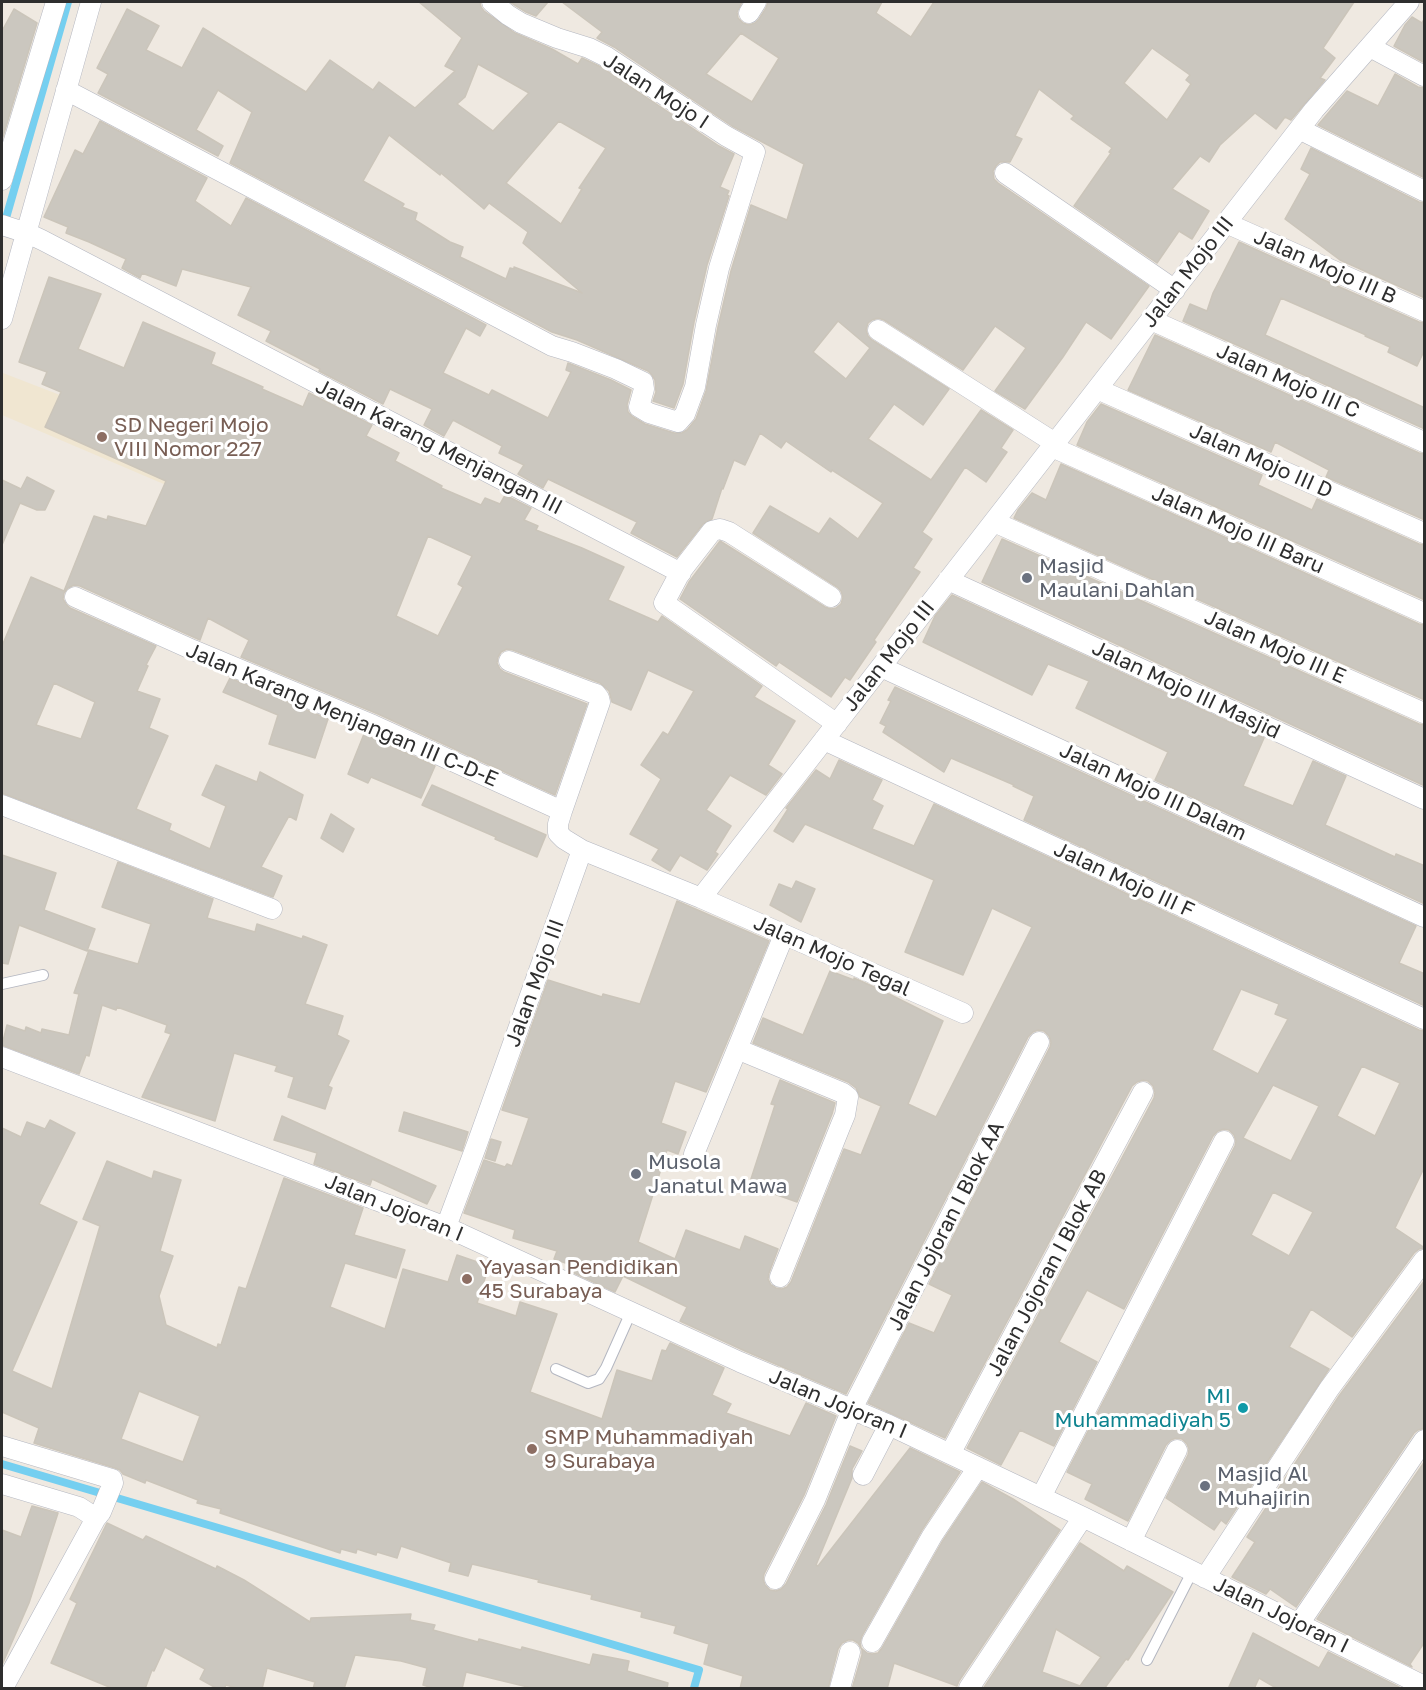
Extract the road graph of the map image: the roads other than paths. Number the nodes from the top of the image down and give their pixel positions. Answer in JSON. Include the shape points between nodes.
{"nodes":[{"id":1,"x":56,"y":2,"type":"edge"},
{"id":2,"x":91,"y":2,"type":"edge"},
{"id":3,"x":492,"y":2,"type":"edge"},
{"id":4,"x":1409,"y":2,"type":"edge"},
{"id":5,"x":1370,"y":46,"type":"junction"},
{"id":6,"x":1425,"y":76,"type":"edge"},
{"id":7,"x":66,"y":90,"type":"junction"},
{"id":8,"x":1299,"y":129,"type":"junction"},
{"id":9,"x":1005,"y":173,"type":"dead end"},
{"id":10,"x":2,"y":180,"type":"edge"},
{"id":11,"x":1425,"y":191,"type":"edge"},
{"id":12,"x":1226,"y":223,"type":"junction"},
{"id":13,"x":16,"y":230,"type":"edge"},
{"id":14,"x":1175,"y":290,"type":"junction"},
{"id":15,"x":1425,"y":311,"type":"edge"},
{"id":16,"x":2,"y":319,"type":"edge"},
{"id":17,"x":1151,"y":320,"type":"junction"},
{"id":18,"x":878,"y":330,"type":"dead end"},
{"id":19,"x":1097,"y":389,"type":"junction"},
{"id":20,"x":1425,"y":442,"type":"edge"},
{"id":21,"x":1054,"y":445,"type":"junction"},
{"id":22,"x":994,"y":522,"type":"junction"},
{"id":23,"x":1425,"y":534,"type":"edge"},
{"id":24,"x":681,"y":573,"type":"junction"},
{"id":25,"x":948,"y":580,"type":"junction"},
{"id":26,"x":75,"y":597,"type":"dead end"},
{"id":27,"x":831,"y":597,"type":"dead end"},
{"id":28,"x":1425,"y":613,"type":"edge"},
{"id":29,"x":509,"y":661,"type":"dead end"},
{"id":30,"x":881,"y":667,"type":"junction"},
{"id":31,"x":1425,"y":713,"type":"edge"},
{"id":32,"x":837,"y":723,"type":"junction"},
{"id":33,"x":824,"y":740,"type":"junction"},
{"id":34,"x":1425,"y":799,"type":"edge"},
{"id":35,"x":2,"y":805,"type":"edge"},
{"id":36,"x":562,"y":812,"type":"junction"},
{"id":37,"x":582,"y":850,"type":"junction"},
{"id":38,"x":701,"y":898,"type":"junction"},
{"id":39,"x":272,"y":909,"type":"dead end"},
{"id":40,"x":1425,"y":917,"type":"edge"},
{"id":41,"x":784,"y":934,"type":"junction"},
{"id":42,"x":43,"y":975,"type":"dead end"},
{"id":43,"x":2,"y":984,"type":"edge"},
{"id":44,"x":963,"y":1014,"type":"dead end"},
{"id":45,"x":1425,"y":1019,"type":"edge"},
{"id":46,"x":1039,"y":1042,"type":"dead end"},
{"id":47,"x":738,"y":1049,"type":"junction"},
{"id":48,"x":2,"y":1057,"type":"edge"},
{"id":49,"x":1143,"y":1092,"type":"dead end"},
{"id":50,"x":1224,"y":1141,"type":"dead end"},
{"id":51,"x":694,"y":1154,"type":"dead end"},
{"id":52,"x":446,"y":1227,"type":"junction"},
{"id":53,"x":1425,"y":1260,"type":"edge"},
{"id":54,"x":780,"y":1276,"type":"dead end"},
{"id":55,"x":631,"y":1312,"type":"junction"},
{"id":56,"x":556,"y":1369,"type":"dead end"},
{"id":57,"x":852,"y":1409,"type":"junction"},
{"id":58,"x":888,"y":1425,"type":"junction"},
{"id":59,"x":1425,"y":1440,"type":"edge"},
{"id":60,"x":2,"y":1446,"type":"edge"},
{"id":61,"x":1177,"y":1450,"type":"dead end"},
{"id":62,"x":950,"y":1454,"type":"junction"},
{"id":63,"x":978,"y":1467,"type":"junction"},
{"id":64,"x":863,"y":1475,"type":"dead end"},
{"id":65,"x":2,"y":1484,"type":"edge"},
{"id":66,"x":1041,"y":1497,"type":"junction"},
{"id":67,"x":98,"y":1515,"type":"junction"},
{"id":68,"x":1083,"y":1517,"type":"junction"},
{"id":69,"x":1131,"y":1541,"type":"junction"},
{"id":70,"x":1199,"y":1575,"type":"junction"},
{"id":71,"x":775,"y":1579,"type":"dead end"},
{"id":72,"x":1299,"y":1624,"type":"junction"},
{"id":73,"x":872,"y":1642,"type":"dead end"},
{"id":74,"x":849,"y":1652,"type":"dead end"},
{"id":75,"x":1147,"y":1660,"type":"dead end"},
{"id":76,"x":1421,"y":1678,"type":"edge"},
{"id":77,"x":3,"y":1689,"type":"edge"},
{"id":78,"x":840,"y":1689,"type":"edge"},
{"id":79,"x":969,"y":1689,"type":"edge"}],
"edges":[{"from":1,"to":10,"type":"street"},
{"from":2,"to":7,"type":"street"},
{"from":3,"to":7,"type":"street","name":"Jalan Mojo I","via":[[521,23],[607,57],[755,152],[719,268],[695,387],[678,422],[639,407],[643,382],[552,346]]},
{"from":4,"to":5,"type":"street","name":"Jalan Mojo III"},
{"from":5,"to":6,"type":"street"},
{"from":5,"to":8,"type":"street","name":"Jalan Mojo III"},
{"from":7,"to":13,"type":"street"},
{"from":8,"to":11,"type":"street"},
{"from":8,"to":12,"type":"street","name":"Jalan Mojo III"},
{"from":9,"to":14,"type":"street"},
{"from":12,"to":14,"type":"street","name":"Jalan Mojo III"},
{"from":12,"to":15,"type":"street","name":"Jalan Mojo III B"},
{"from":13,"to":16,"type":"street"},
{"from":13,"to":24,"type":"street","name":"Jalan Karang Menjangan III"},
{"from":14,"to":17,"type":"street","name":"Jalan Mojo III"},
{"from":17,"to":19,"type":"street","name":"Jalan Mojo III"},
{"from":17,"to":20,"type":"street","name":"Jalan Mojo III C"},
{"from":18,"to":21,"type":"street","name":"Jalan Mojo III Baru"},
{"from":19,"to":21,"type":"street","name":"Jalan Mojo III"},
{"from":19,"to":23,"type":"street","name":"Jalan Mojo III D"},
{"from":21,"to":22,"type":"street","name":"Jalan Mojo III"},
{"from":21,"to":28,"type":"street","name":"Jalan Mojo III Baru"},
{"from":22,"to":25,"type":"street","name":"Jalan Mojo III"},
{"from":22,"to":31,"type":"street","name":"Jalan Mojo III E"},
{"from":24,"to":27,"type":"street","via":[[712,531],[723,529]]},
{"from":24,"to":32,"type":"street","via":[[665,605]]},
{"from":25,"to":30,"type":"street","name":"Jalan Mojo III"},
{"from":25,"to":34,"type":"street","name":"Jalan Mojo III Masjid"},
{"from":26,"to":36,"type":"street","name":"Jalan Karang Menjangan III C-D-E","via":[[373,725]]},
{"from":29,"to":36,"type":"street","via":[[599,698]]},
{"from":30,"to":32,"type":"street","name":"Jalan Mojo III"},
{"from":30,"to":40,"type":"street","name":"Jalan Mojo III Dalam"},
{"from":32,"to":33,"type":"street","name":"Jalan Mojo III"},
{"from":33,"to":38,"type":"street","name":"Jalan Mojo III"},
{"from":33,"to":45,"type":"street","name":"Jalan Mojo III F"},
{"from":35,"to":39,"type":"street"},
{"from":36,"to":37,"type":"street","via":[[558,833]]},
{"from":37,"to":38,"type":"street"},
{"from":37,"to":52,"type":"street","name":"Jalan Mojo III"},
{"from":38,"to":41,"type":"street","name":"Jalan Mojo Tegal"},
{"from":41,"to":44,"type":"street","name":"Jalan Mojo Tegal"},
{"from":41,"to":47,"type":"street"},
{"from":42,"to":43,"type":"lane"},
{"from":46,"to":57,"type":"street","name":"Jalan Jojoran I Blok AA"},
{"from":47,"to":51,"type":"street"},
{"from":47,"to":54,"type":"street","via":[[848,1097],[845,1115]]},
{"from":48,"to":52,"type":"street","name":"Jalan Jojoran I"},
{"from":49,"to":62,"type":"street","name":"Jalan Jojoran I Blok AB"},
{"from":50,"to":66,"type":"street"},
{"from":52,"to":55,"type":"street","name":"Jalan Jojoran I"},
{"from":53,"to":70,"type":"street"},
{"from":55,"to":56,"type":"lane","via":[[599,1379],[588,1383]]},
{"from":55,"to":57,"type":"street","name":"Jalan Jojoran I"},
{"from":57,"to":58,"type":"street","name":"Jalan Jojoran I"},
{"from":57,"to":71,"type":"street","name":"Jalan Jojoran I Blok AA","via":[[815,1500]]},
{"from":58,"to":62,"type":"street","name":"Jalan Jojoran I"},
{"from":58,"to":64,"type":"street"},
{"from":59,"to":72,"type":"street"},
{"from":60,"to":67,"type":"street","via":[[112,1479]]},
{"from":61,"to":69,"type":"street"},
{"from":62,"to":63,"type":"street","name":"Jalan Jojoran I"},
{"from":63,"to":66,"type":"street","name":"Jalan Jojoran I"},
{"from":63,"to":73,"type":"street","via":[[932,1536]]},
{"from":65,"to":67,"type":"street"},
{"from":66,"to":68,"type":"street","name":"Jalan Jojoran I"},
{"from":67,"to":77,"type":"street"},
{"from":68,"to":69,"type":"street","name":"Jalan Jojoran I"},
{"from":68,"to":79,"type":"street"},
{"from":69,"to":70,"type":"street","name":"Jalan Jojoran I"},
{"from":70,"to":72,"type":"street","name":"Jalan Jojoran I"},
{"from":70,"to":75,"type":"lane"},
{"from":72,"to":76,"type":"street","name":"Jalan Jojoran I"},
{"from":74,"to":78,"type":"street"}]}
